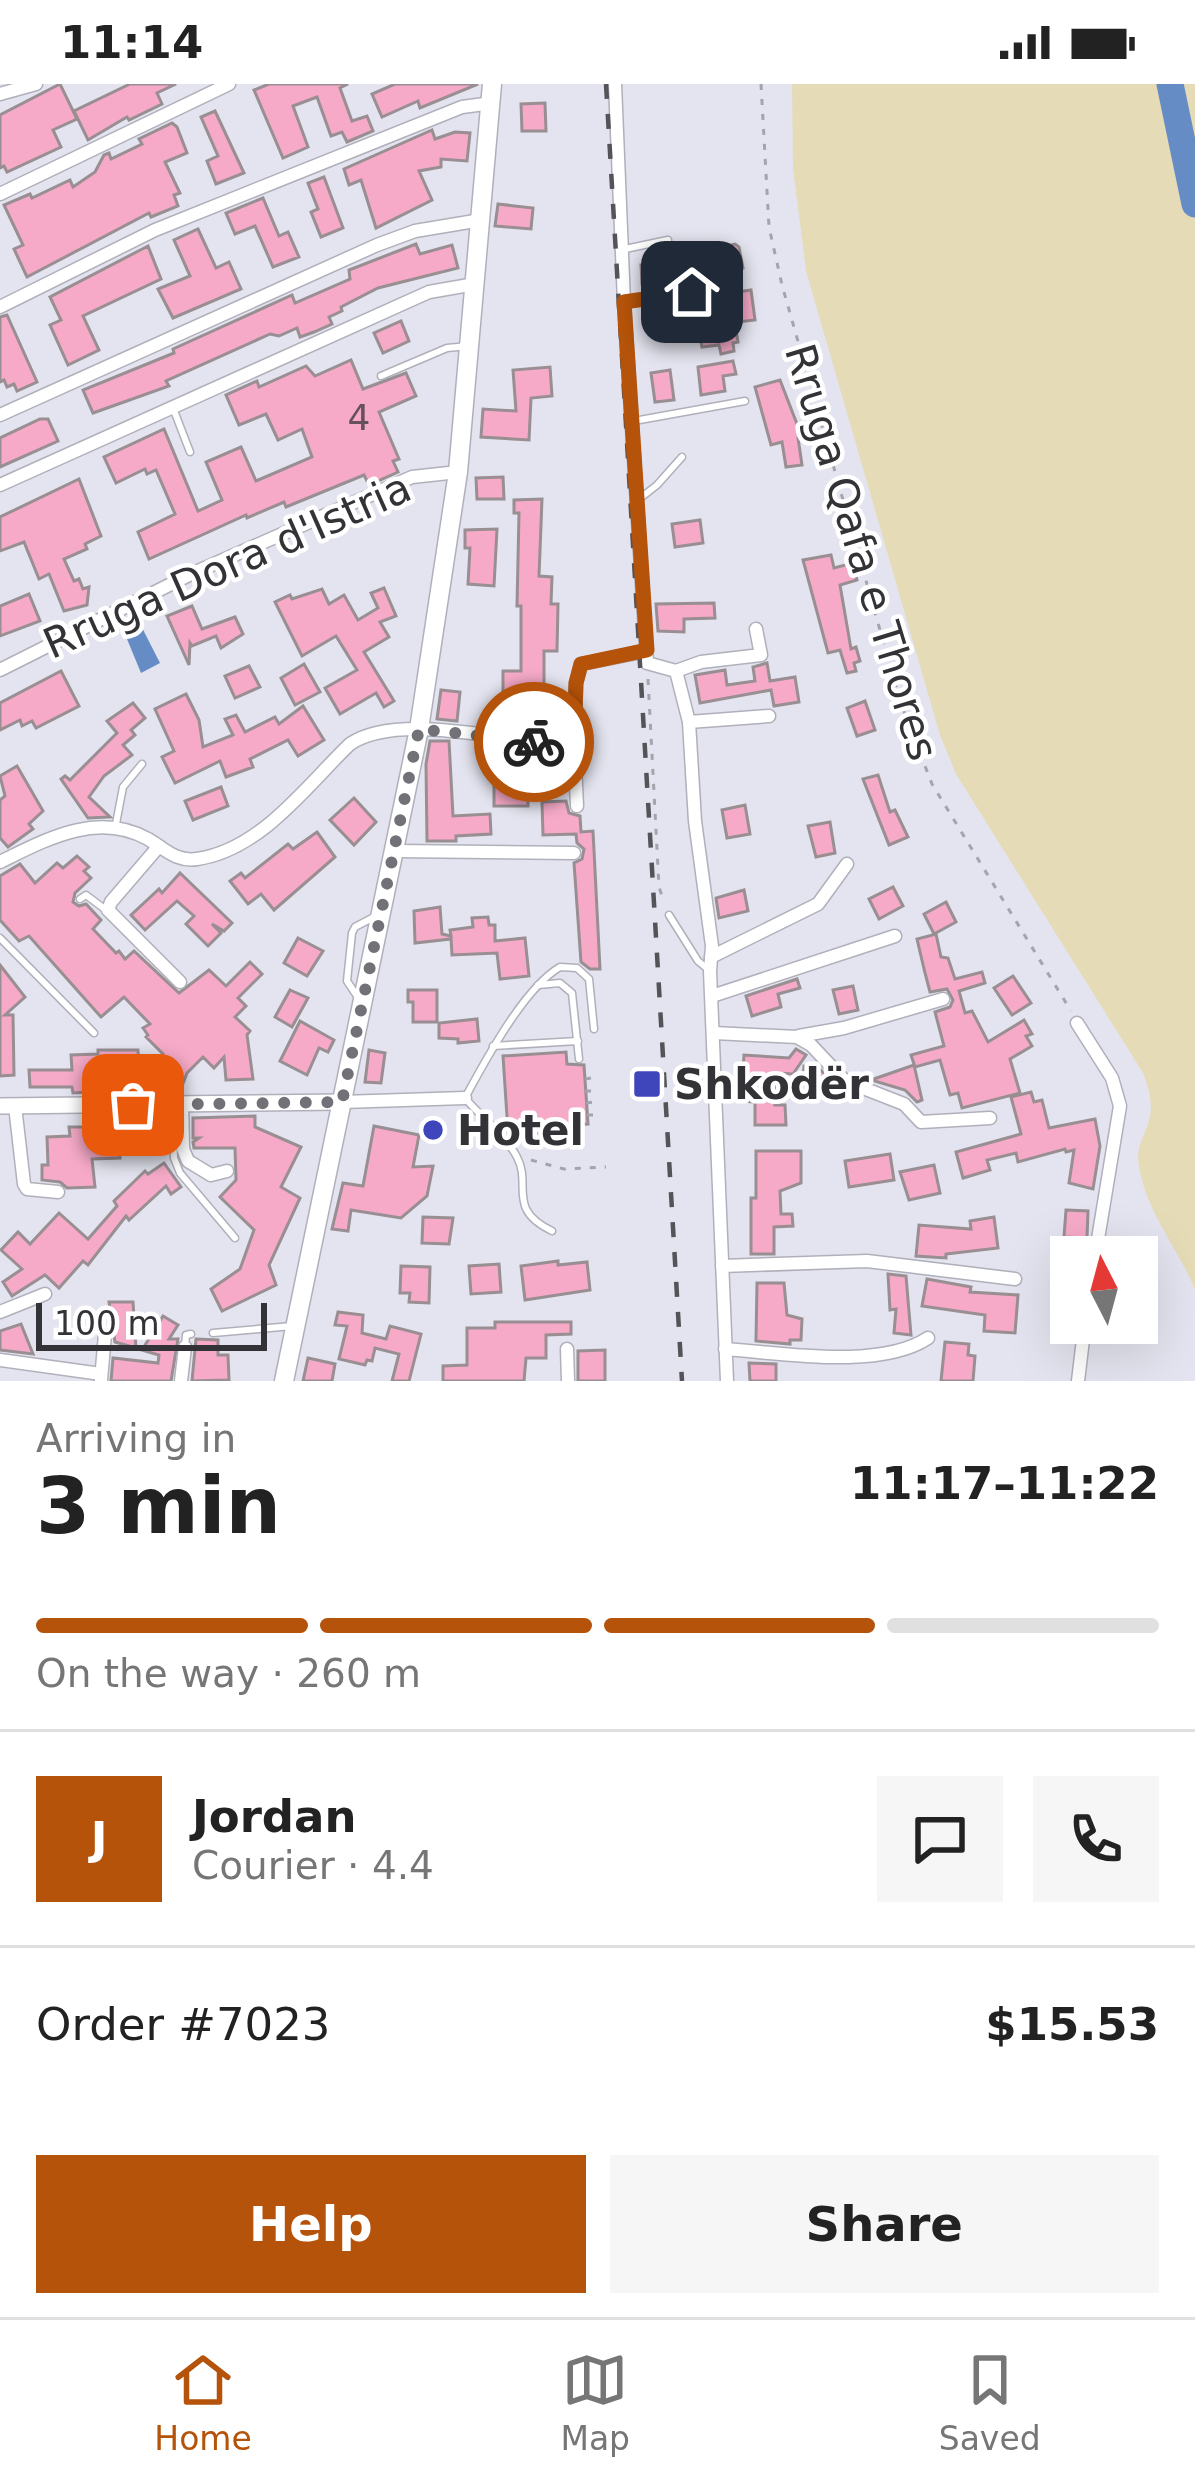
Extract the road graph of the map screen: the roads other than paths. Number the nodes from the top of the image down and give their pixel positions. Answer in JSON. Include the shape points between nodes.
{"nodes":[{"id":1,"x":36,"y":84,"type":"edge"},
{"id":2,"x":230,"y":84,"type":"edge"},
{"id":3,"x":616,"y":84,"type":"edge"},
{"id":4,"x":0,"y":94,"type":"edge"},
{"id":5,"x":492,"y":94,"type":"edge"},
{"id":6,"x":0,"y":194,"type":"edge"},
{"id":7,"x":481,"y":220,"type":"junction"},
{"id":8,"x":668,"y":240,"type":"dead end"},
{"id":9,"x":622,"y":250,"type":"junction"},
{"id":10,"x":475,"y":284,"type":"junction"},
{"id":11,"x":700,"y":296,"type":"dead end"},
{"id":12,"x":624,"y":302,"type":"junction"},
{"id":13,"x":0,"y":307,"type":"edge"},
{"id":14,"x":470,"y":346,"type":"junction"},
{"id":15,"x":381,"y":376,"type":"dead end"},
{"id":16,"x":0,"y":395,"type":"edge"},
{"id":17,"x":745,"y":400,"type":"dead end"},
{"id":18,"x":173,"y":408,"type":"junction"},
{"id":19,"x":4,"y":414,"type":"edge"},
{"id":20,"x":634,"y":422,"type":"junction"},
{"id":21,"x":190,"y":452,"type":"dead end"},
{"id":22,"x":682,"y":457,"type":"dead end"},
{"id":23,"x":458,"y":472,"type":"junction"},
{"id":24,"x":0,"y":485,"type":"edge"},
{"id":25,"x":638,"y":500,"type":"junction"},
{"id":26,"x":756,"y":629,"type":"dead end"},
{"id":27,"x":647,"y":657,"type":"junction"},
{"id":28,"x":0,"y":670,"type":"edge"},
{"id":29,"x":676,"y":671,"type":"junction"},
{"id":30,"x":769,"y":716,"type":"dead end"},
{"id":31,"x":689,"y":722,"type":"junction"},
{"id":32,"x":419,"y":729,"type":"junction"},
{"id":33,"x":574,"y":743,"type":"junction"},
{"id":34,"x":142,"y":764,"type":"dead end"},
{"id":35,"x":577,"y":806,"type":"dead end"},
{"id":36,"x":115,"y":829,"type":"junction"},
{"id":37,"x":159,"y":846,"type":"junction"},
{"id":38,"x":396,"y":851,"type":"junction"},
{"id":39,"x":574,"y":853,"type":"dead end"},
{"id":40,"x":0,"y":862,"type":"edge"},
{"id":41,"x":847,"y":864,"type":"dead end"},
{"id":42,"x":80,"y":899,"type":"dead end"},
{"id":43,"x":108,"y":910,"type":"junction"},
{"id":44,"x":670,"y":915,"type":"road end"},
{"id":45,"x":895,"y":936,"type":"dead end"},
{"id":46,"x":0,"y":938,"type":"edge"},
{"id":47,"x":710,"y":964,"type":"junction"},
{"id":48,"x":180,"y":982,"type":"dead end"},
{"id":49,"x":538,"y":985,"type":"junction"},
{"id":50,"x":712,"y":996,"type":"junction"},
{"id":51,"x":943,"y":999,"type":"dead end"},
{"id":52,"x":1077,"y":1023,"type":"road end"},
{"id":53,"x":594,"y":1029,"type":"dead end"},
{"id":54,"x":94,"y":1033,"type":"dead end"},
{"id":55,"x":714,"y":1033,"type":"junction"},
{"id":56,"x":797,"y":1037,"type":"junction"},
{"id":57,"x":578,"y":1041,"type":"junction"},
{"id":58,"x":494,"y":1046,"type":"junction"},
{"id":59,"x":579,"y":1059,"type":"dead end"},
{"id":60,"x":464,"y":1098,"type":"junction"},
{"id":61,"x":342,"y":1102,"type":"junction"},
{"id":62,"x":177,"y":1104,"type":"junction"},
{"id":63,"x":8,"y":1106,"type":"edge"},
{"id":64,"x":990,"y":1118,"type":"dead end"},
{"id":65,"x":227,"y":1172,"type":"dead end"},
{"id":66,"x":58,"y":1192,"type":"dead end"},
{"id":67,"x":552,"y":1231,"type":"dead end"},
{"id":68,"x":1098,"y":1236,"type":"edge"},
{"id":69,"x":236,"y":1238,"type":"dead end"},
{"id":70,"x":722,"y":1266,"type":"junction"},
{"id":71,"x":1015,"y":1279,"type":"dead end"},
{"id":72,"x":45,"y":1294,"type":"dead end"},
{"id":73,"x":0,"y":1312,"type":"edge"},
{"id":74,"x":296,"y":1326,"type":"junction"},
{"id":75,"x":213,"y":1333,"type":"dead end"},
{"id":76,"x":105,"y":1334,"type":"dead end"},
{"id":77,"x":928,"y":1338,"type":"dead end"},
{"id":78,"x":188,"y":1341,"type":"dead end"},
{"id":79,"x":1082,"y":1344,"type":"edge"},
{"id":80,"x":567,"y":1349,"type":"dead end"},
{"id":81,"x":725,"y":1349,"type":"junction"},
{"id":82,"x":0,"y":1360,"type":"edge"},
{"id":83,"x":101,"y":1377,"type":"edge"},
{"id":84,"x":182,"y":1381,"type":"edge"},
{"id":85,"x":284,"y":1381,"type":"edge"},
{"id":86,"x":568,"y":1381,"type":"edge"},
{"id":87,"x":728,"y":1381,"type":"edge"},
{"id":88,"x":1078,"y":1381,"type":"edge"}],
"edges":[{"from":1,"to":4,"type":"street"},
{"from":2,"to":6,"type":"street"},
{"from":3,"to":9,"type":"street"},
{"from":5,"to":7,"type":"main road"},
{"from":5,"to":13,"type":"street","via":[[155,230]]},
{"from":7,"to":10,"type":"main road"},
{"from":7,"to":19,"type":"street","via":[[377,245]]},
{"from":8,"to":9,"type":"lane"},
{"from":9,"to":12,"type":"street"},
{"from":10,"to":14,"type":"main road"},
{"from":10,"to":18,"type":"street","via":[[429,292]]},
{"from":11,"to":12,"type":"lane"},
{"from":12,"to":20,"type":"street"},
{"from":14,"to":15,"type":"lane"},
{"from":14,"to":23,"type":"main road"},
{"from":16,"to":19,"type":"lane"},
{"from":17,"to":20,"type":"lane"},
{"from":18,"to":21,"type":"lane"},
{"from":18,"to":24,"type":"street"},
{"from":20,"to":25,"type":"street"},
{"from":22,"to":25,"type":"lane"},
{"from":23,"to":28,"type":"street","name":"Rruga Dora d'Istria","via":[[412,477]]},
{"from":23,"to":32,"type":"main road"},
{"from":25,"to":27,"type":"street"},
{"from":26,"to":29,"type":"street","via":[[761,656]]},
{"from":27,"to":29,"type":"street"},
{"from":27,"to":33,"type":"street","via":[[581,664]]},
{"from":29,"to":31,"type":"street"},
{"from":30,"to":31,"type":"street"},
{"from":31,"to":47,"type":"street"},
{"from":32,"to":33,"type":"street"},
{"from":32,"to":37,"type":"street","via":[[361,737],[227,849],[193,860]]},
{"from":32,"to":38,"type":"main road"},
{"from":33,"to":35,"type":"street"},
{"from":34,"to":36,"type":"lane","via":[[123,787]]},
{"from":36,"to":37,"type":"street"},
{"from":36,"to":40,"type":"street","via":[[81,828]]},
{"from":37,"to":43,"type":"street"},
{"from":38,"to":39,"type":"street"},
{"from":38,"to":61,"type":"main road"},
{"from":41,"to":47,"type":"street","via":[[818,904]]},
{"from":42,"to":43,"type":"lane"},
{"from":43,"to":48,"type":"street"},
{"from":44,"to":47,"type":"lane","via":[[698,962]]},
{"from":45,"to":50,"type":"street"},
{"from":46,"to":54,"type":"lane"},
{"from":47,"to":50,"type":"street"},
{"from":49,"to":53,"type":"lane","via":[[560,968],[584,972]]},
{"from":49,"to":57,"type":"lane","via":[[567,986]]},
{"from":49,"to":58,"type":"lane"},
{"from":50,"to":55,"type":"street"},
{"from":51,"to":56,"type":"street"},
{"from":52,"to":68,"type":"street","via":[[1120,1106]]},
{"from":55,"to":56,"type":"street"},
{"from":55,"to":70,"type":"street"},
{"from":56,"to":64,"type":"street","via":[[845,1081],[904,1104],[921,1122]]},
{"from":57,"to":58,"type":"lane"},
{"from":57,"to":59,"type":"lane"},
{"from":58,"to":60,"type":"lane"},
{"from":60,"to":61,"type":"street"},
{"from":60,"to":67,"type":"lane","via":[[517,1157],[522,1202]]},
{"from":61,"to":62,"type":"street"},
{"from":61,"to":74,"type":"main road"},
{"from":62,"to":63,"type":"street"},
{"from":62,"to":65,"type":"street","via":[[188,1162],[211,1175]]},
{"from":62,"to":69,"type":"lane","via":[[180,1173]]},
{"from":63,"to":66,"type":"street","via":[[23,1184]]},
{"from":70,"to":71,"type":"street","via":[[867,1261]]},
{"from":70,"to":81,"type":"street"},
{"from":72,"to":73,"type":"street"},
{"from":74,"to":75,"type":"lane"},
{"from":74,"to":85,"type":"main road"},
{"from":76,"to":83,"type":"street"},
{"from":77,"to":81,"type":"street","via":[[872,1355]]},
{"from":78,"to":84,"type":"street"},
{"from":79,"to":88,"type":"street"},
{"from":80,"to":86,"type":"street"},
{"from":81,"to":87,"type":"street"},
{"from":82,"to":83,"type":"street"}]}
